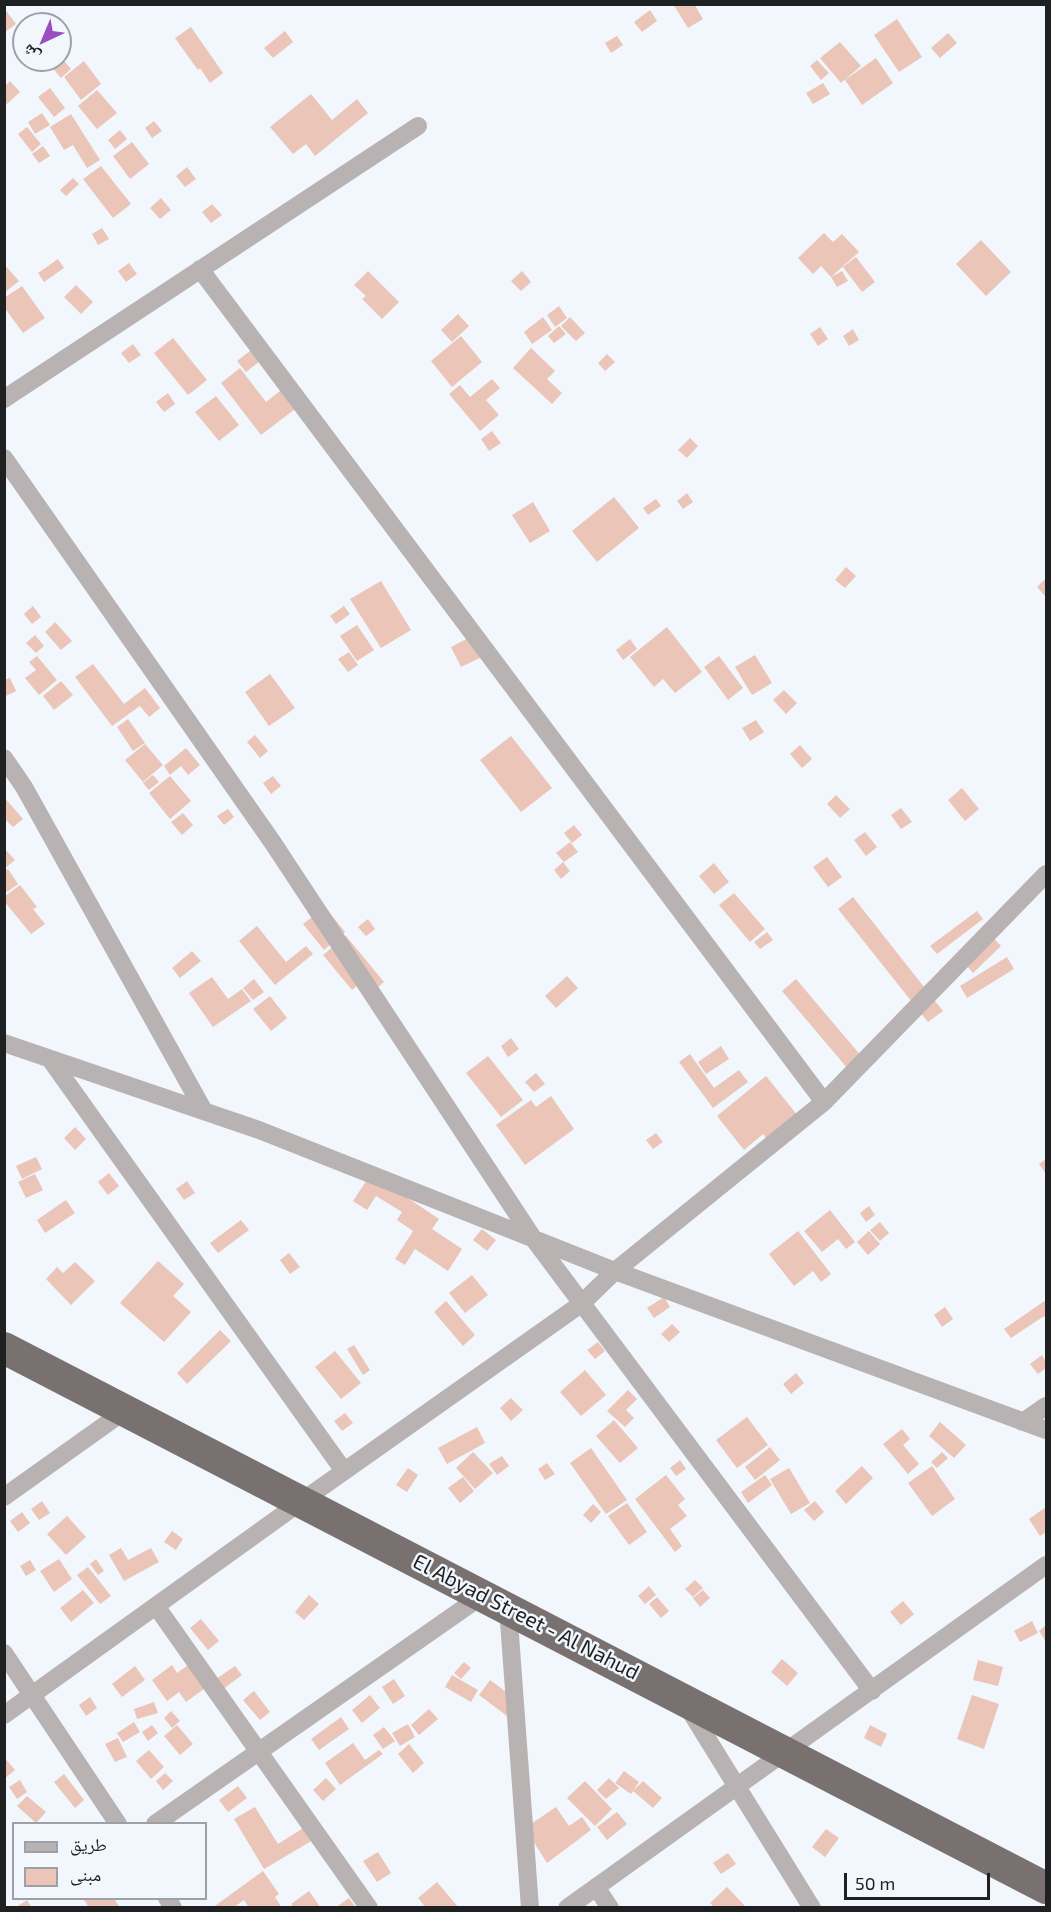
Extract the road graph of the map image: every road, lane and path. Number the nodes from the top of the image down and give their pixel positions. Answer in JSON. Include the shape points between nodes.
{"nodes":[{"id":1,"x":418,"y":126,"type":"dead end"},
{"id":2,"x":200,"y":269,"type":"junction"},
{"id":3,"x":4,"y":399,"type":"edge"},
{"id":4,"x":4,"y":458,"type":"edge"},
{"id":5,"x":4,"y":758,"type":"edge"},
{"id":6,"x":1047,"y":874,"type":"edge"},
{"id":7,"x":4,"y":1043,"type":"edge"},
{"id":8,"x":50,"y":1059,"type":"junction"},
{"id":9,"x":824,"y":1102,"type":"junction"},
{"id":10,"x":204,"y":1111,"type":"junction"},
{"id":11,"x":533,"y":1238,"type":"junction"},
{"id":12,"x":615,"y":1271,"type":"junction"},
{"id":13,"x":582,"y":1304,"type":"junction"},
{"id":14,"x":4,"y":1348,"type":"edge"},
{"id":15,"x":1047,"y":1406,"type":"edge"},
{"id":16,"x":126,"y":1410,"type":"junction"},
{"id":17,"x":1023,"y":1422,"type":"junction"},
{"id":18,"x":1047,"y":1431,"type":"edge"},
{"id":19,"x":344,"y":1471,"type":"junction"},
{"id":20,"x":4,"y":1497,"type":"edge"},
{"id":21,"x":302,"y":1501,"type":"junction"},
{"id":22,"x":1047,"y":1565,"type":"edge"},
{"id":23,"x":495,"y":1601,"type":"junction"},
{"id":24,"x":156,"y":1606,"type":"junction"},
{"id":25,"x":4,"y":1653,"type":"edge"},
{"id":26,"x":872,"y":1691,"type":"junction"},
{"id":27,"x":32,"y":1695,"type":"junction"},
{"id":28,"x":683,"y":1699,"type":"junction"},
{"id":29,"x":4,"y":1715,"type":"edge"},
{"id":30,"x":258,"y":1751,"type":"junction"},
{"id":31,"x":785,"y":1752,"type":"junction"},
{"id":32,"x":737,"y":1787,"type":"junction"},
{"id":33,"x":116,"y":1822,"type":"edge"},
{"id":34,"x":158,"y":1822,"type":"edge"},
{"id":35,"x":596,"y":1887,"type":"junction"},
{"id":36,"x":1047,"y":1888,"type":"edge"},
{"id":37,"x":369,"y":1908,"type":"edge"},
{"id":38,"x":530,"y":1908,"type":"edge"},
{"id":39,"x":567,"y":1908,"type":"edge"},
{"id":40,"x":610,"y":1908,"type":"edge"},
{"id":41,"x":812,"y":1908,"type":"edge"}],
"edges":[{"from":1,"to":2,"type":"street"},
{"from":2,"to":3,"type":"street"},
{"from":2,"to":9,"type":"street"},
{"from":4,"to":11,"type":"street","via":[[273,843]]},
{"from":5,"to":10,"type":"street","via":[[24,787]]},
{"from":6,"to":9,"type":"street"},
{"from":7,"to":8,"type":"street"},
{"from":8,"to":10,"type":"street"},
{"from":8,"to":19,"type":"street"},
{"from":9,"to":12,"type":"street"},
{"from":10,"to":11,"type":"street"},
{"from":11,"to":12,"type":"street"},
{"from":11,"to":13,"type":"street"},
{"from":12,"to":13,"type":"street"},
{"from":12,"to":17,"type":"street"},
{"from":13,"to":19,"type":"street"},
{"from":13,"to":26,"type":"street"},
{"from":14,"to":16,"type":"highway","name":"El Abyad Street - Al Nahud"},
{"from":15,"to":17,"type":"street"},
{"from":16,"to":20,"type":"street"},
{"from":16,"to":21,"type":"highway","name":"El Abyad Street - Al Nahud"},
{"from":17,"to":18,"type":"street"},
{"from":19,"to":21,"type":"street"},
{"from":21,"to":23,"type":"highway","name":"El Abyad Street - Al Nahud"},
{"from":21,"to":24,"type":"street"},
{"from":22,"to":26,"type":"street"},
{"from":23,"to":28,"type":"highway","name":"El Abyad Street - Al Nahud"},
{"from":23,"to":30,"type":"street"},
{"from":23,"to":38,"type":"street"},
{"from":24,"to":27,"type":"street"},
{"from":24,"to":30,"type":"street"},
{"from":25,"to":27,"type":"street"},
{"from":26,"to":31,"type":"street"},
{"from":27,"to":29,"type":"street"},
{"from":27,"to":33,"type":"street"},
{"from":28,"to":31,"type":"highway","name":"El Abyad Street - Al Nahud"},
{"from":28,"to":32,"type":"street"},
{"from":30,"to":34,"type":"street"},
{"from":30,"to":37,"type":"street"},
{"from":31,"to":32,"type":"street"},
{"from":31,"to":36,"type":"highway","name":"El Abyad Street - Al Nahud"},
{"from":32,"to":35,"type":"street"},
{"from":32,"to":41,"type":"street"},
{"from":35,"to":39,"type":"street"},
{"from":35,"to":40,"type":"street"}]}
